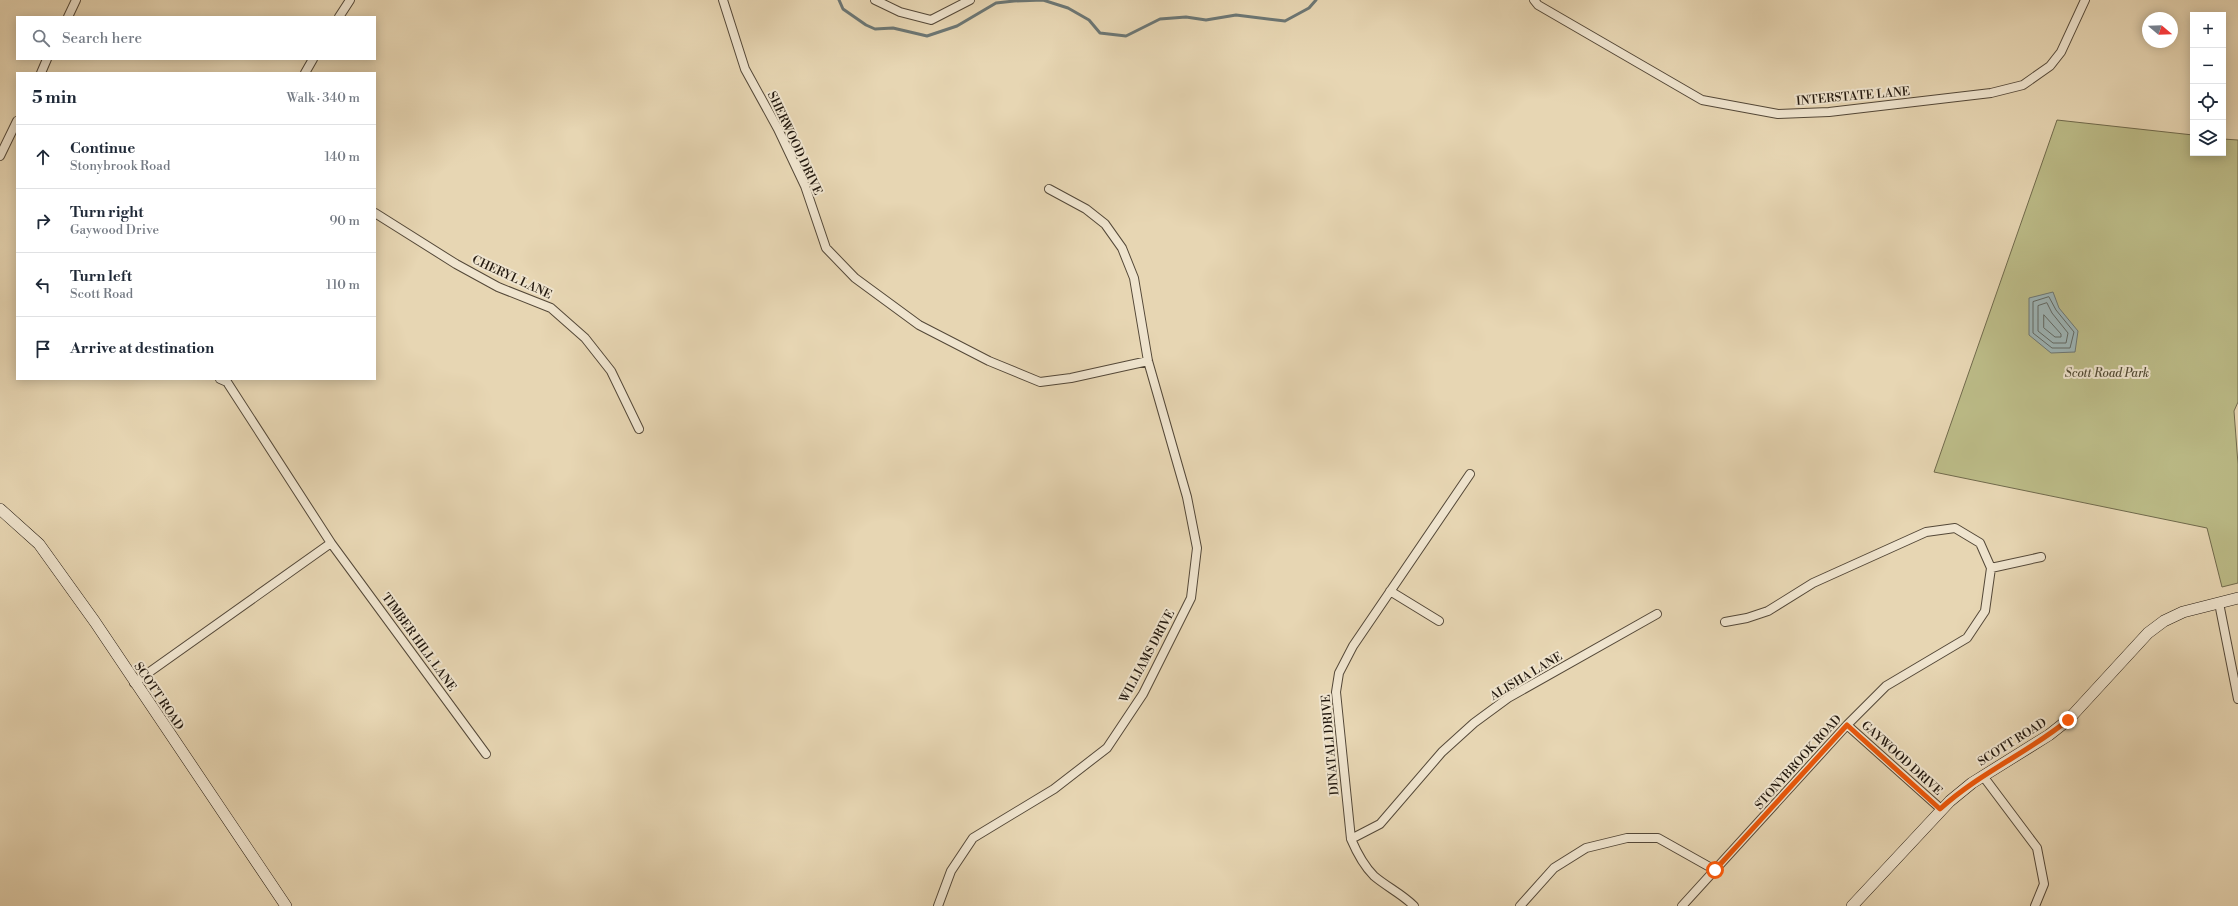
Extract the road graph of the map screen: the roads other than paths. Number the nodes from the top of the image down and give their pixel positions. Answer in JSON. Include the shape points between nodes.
{"nodes":[{"id":1,"x":76,"y":0,"type":"edge"},
{"id":2,"x":350,"y":0,"type":"edge"},
{"id":3,"x":723,"y":0,"type":"edge"},
{"id":4,"x":875,"y":0,"type":"edge"},
{"id":5,"x":970,"y":0,"type":"edge"},
{"id":6,"x":1534,"y":0,"type":"edge"},
{"id":7,"x":2085,"y":0,"type":"edge"},
{"id":8,"x":68,"y":16,"type":"edge"},
{"id":9,"x":340,"y":16,"type":"edge"},
{"id":10,"x":48,"y":60,"type":"edge"},
{"id":11,"x":312,"y":60,"type":"edge"},
{"id":12,"x":42,"y":72,"type":"edge"},
{"id":13,"x":306,"y":72,"type":"edge"},
{"id":14,"x":16,"y":123,"type":"edge"},
{"id":15,"x":0,"y":156,"type":"edge"},
{"id":16,"x":1049,"y":189,"type":"dead end"},
{"id":17,"x":376,"y":215,"type":"edge"},
{"id":18,"x":1148,"y":361,"type":"junction"},
{"id":19,"x":222,"y":380,"type":"edge"},
{"id":20,"x":639,"y":429,"type":"dead end"},
{"id":21,"x":1470,"y":474,"type":"dead end"},
{"id":22,"x":0,"y":509,"type":"edge"},
{"id":23,"x":332,"y":543,"type":"junction"},
{"id":24,"x":2041,"y":557,"type":"dead end"},
{"id":25,"x":1991,"y":568,"type":"junction"},
{"id":26,"x":1390,"y":591,"type":"junction"},
{"id":27,"x":2238,"y":598,"type":"edge"},
{"id":28,"x":2220,"y":602,"type":"junction"},
{"id":29,"x":1657,"y":614,"type":"dead end"},
{"id":30,"x":1439,"y":620,"type":"dead end"},
{"id":31,"x":1725,"y":622,"type":"dead end"},
{"id":32,"x":134,"y":683,"type":"junction"},
{"id":33,"x":2238,"y":698,"type":"edge"},
{"id":34,"x":1847,"y":725,"type":"junction"},
{"id":35,"x":486,"y":754,"type":"dead end"},
{"id":36,"x":1983,"y":776,"type":"junction"},
{"id":37,"x":1940,"y":809,"type":"junction"},
{"id":38,"x":1351,"y":839,"type":"junction"},
{"id":39,"x":1715,"y":870,"type":"junction"},
{"id":40,"x":286,"y":906,"type":"edge"},
{"id":41,"x":938,"y":906,"type":"edge"},
{"id":42,"x":1414,"y":906,"type":"edge"},
{"id":43,"x":1520,"y":906,"type":"edge"},
{"id":44,"x":1682,"y":906,"type":"edge"},
{"id":45,"x":1852,"y":906,"type":"edge"},
{"id":46,"x":2035,"y":906,"type":"edge"}],
"edges":[{"from":1,"to":8,"type":"street"},
{"from":2,"to":9,"type":"street"},
{"from":3,"to":18,"type":"street","name":"SHERWOOD DRIVE","via":[[745,69],[805,186],[826,248],[855,278],[919,325],[989,361],[1040,382],[1072,378]]},
{"from":4,"to":5,"type":"street","via":[[900,12],[931,20]]},
{"from":6,"to":7,"type":"street","name":"INTERSTATE LANE","via":[[1538,5],[1702,100],[1778,114],[1845,111],[1991,92],[2023,85],[2046,70],[2062,52]]},
{"from":10,"to":12,"type":"street"},
{"from":11,"to":13,"type":"street"},
{"from":14,"to":15,"type":"street"},
{"from":16,"to":18,"type":"street","name":"WILLIAMS DRIVE","via":[[1091,212],[1105,224],[1122,248],[1134,278]]},
{"from":17,"to":20,"type":"street","name":"CHERYL LANE","via":[[493,284],[551,308],[585,338],[611,371]]},
{"from":18,"to":41,"type":"street","name":"WILLIAMS DRIVE","via":[[1187,497],[1197,548],[1191,598],[1143,694],[1107,748],[1054,789],[973,838],[951,871]]},
{"from":19,"to":23,"type":"street","name":"TIMBER HILL LANE","via":[[227,382]]},
{"from":21,"to":26,"type":"street","name":"DINATALI DRIVE"},
{"from":22,"to":32,"type":"main road","name":"SCOTT ROAD","via":[[39,544],[95,622]]},
{"from":23,"to":32,"type":"street"},
{"from":23,"to":35,"type":"street","name":"TIMBER HILL LANE"},
{"from":24,"to":25,"type":"street"},
{"from":25,"to":31,"type":"street","via":[[1980,543],[1955,528],[1926,532],[1814,583],[1768,611]]},
{"from":25,"to":34,"type":"street","name":"STONYBROOK ROAD","via":[[1985,611],[1967,638],[1886,686]]},
{"from":26,"to":30,"type":"street"},
{"from":26,"to":38,"type":"street","name":"DINATALI DRIVE","via":[[1338,673],[1336,692]]},
{"from":27,"to":28,"type":"main road","name":"SCOTT ROAD"},
{"from":28,"to":33,"type":"street"},
{"from":28,"to":36,"type":"main road","name":"SCOTT ROAD","via":[[2183,612],[2156,627],[2135,645],[2088,701],[2068,720],[2049,735]]},
{"from":29,"to":38,"type":"street","name":"ALISHA LANE","via":[[1508,698],[1474,723],[1442,752],[1380,824]]},
{"from":32,"to":40,"type":"main road","name":"SCOTT ROAD"},
{"from":34,"to":37,"type":"street","name":"GAYWOOD DRIVE"},
{"from":34,"to":39,"type":"street","name":"STONYBROOK ROAD"},
{"from":36,"to":37,"type":"main road","name":"SCOTT ROAD"},
{"from":36,"to":46,"type":"street","via":[[2038,848],[2044,884]]},
{"from":37,"to":45,"type":"main road","name":"SCOTT ROAD"},
{"from":38,"to":42,"type":"street","name":"DINATALI DRIVE","via":[[1360,858],[1374,876]]},
{"from":39,"to":43,"type":"street","via":[[1658,838],[1626,838],[1586,848],[1554,868]]},
{"from":39,"to":44,"type":"street","name":"STONYBROOK ROAD"}]}
